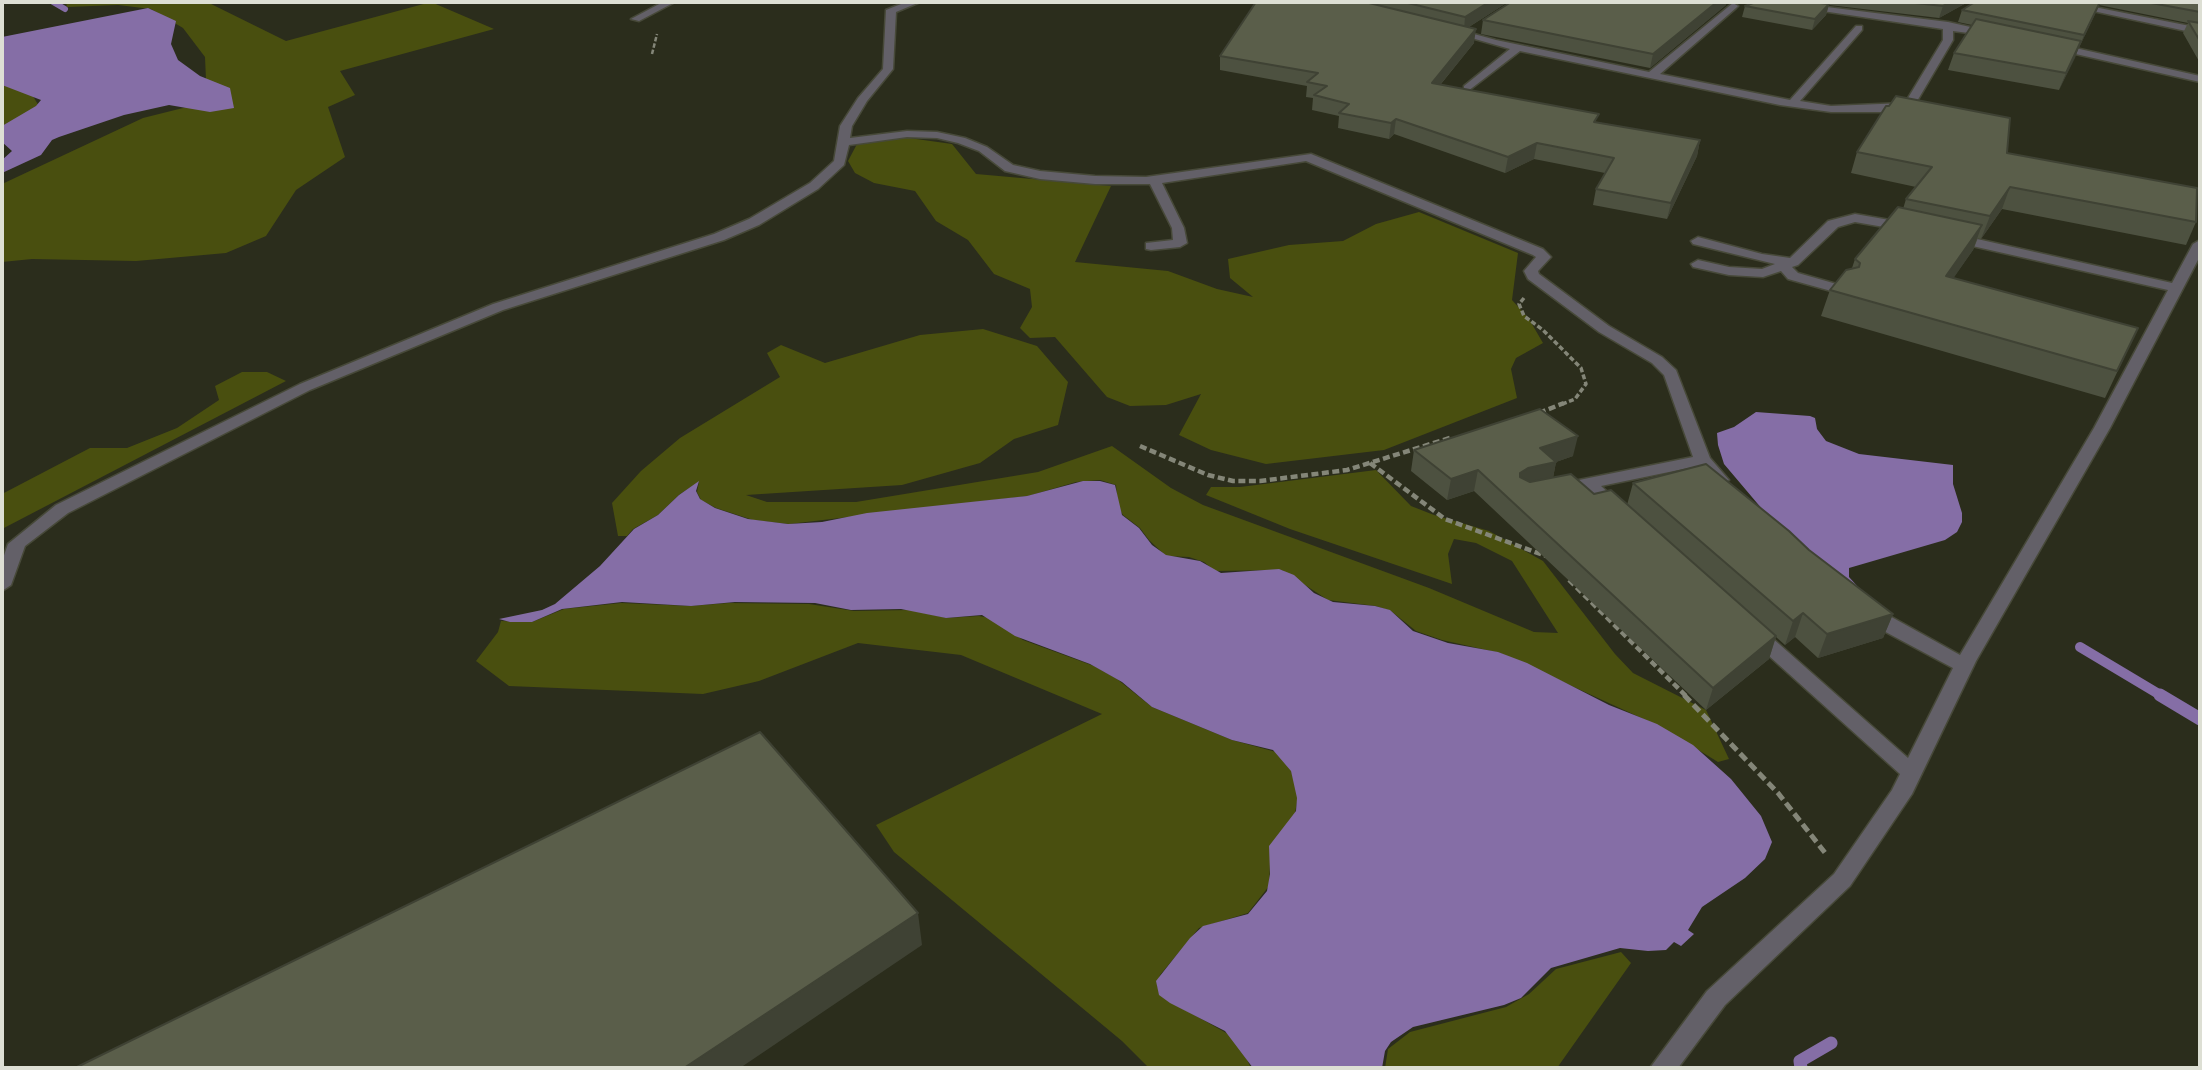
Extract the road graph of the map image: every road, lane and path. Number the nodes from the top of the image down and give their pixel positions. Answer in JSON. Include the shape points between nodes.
{"nodes":[{"id":1,"x":670,"y":2,"type":"edge"},
{"id":2,"x":915,"y":2,"type":"edge"},
{"id":3,"x":1767,"y":2,"type":"edge"},
{"id":4,"x":2056,"y":2,"type":"edge"},
{"id":5,"x":1733,"y":6,"type":"dead end"},
{"id":6,"x":636,"y":19,"type":"dead end"},
{"id":7,"x":1947,"y":23,"type":"junction"},
{"id":8,"x":1434,"y":27,"type":"edge"},
{"id":9,"x":1859,"y":28,"type":"dead end"},
{"id":10,"x":1477,"y":29,"type":"edge"},
{"id":11,"x":2200,"y":32,"type":"edge"},
{"id":12,"x":1998,"y":34,"type":"edge"},
{"id":13,"x":1467,"y":35,"type":"junction"},
{"id":14,"x":2038,"y":43,"type":"edge"},
{"id":15,"x":1518,"y":48,"type":"junction"},
{"id":16,"x":1652,"y":75,"type":"junction"},
{"id":17,"x":2200,"y":79,"type":"edge"},
{"id":18,"x":1468,"y":88,"type":"edge"},
{"id":19,"x":1792,"y":104,"type":"junction"},
{"id":20,"x":845,"y":142,"type":"junction"},
{"id":21,"x":1154,"y":180,"type":"junction"},
{"id":22,"x":1698,"y":241,"type":"dead end"},
{"id":23,"x":2200,"y":244,"type":"edge"},
{"id":24,"x":1151,"y":246,"type":"dead end"},
{"id":25,"x":1698,"y":264,"type":"dead end"},
{"id":26,"x":1789,"y":264,"type":"junction"},
{"id":27,"x":1548,"y":287,"type":"junction"},
{"id":28,"x":2177,"y":288,"type":"junction"},
{"id":29,"x":1842,"y":290,"type":"edge"},
{"id":30,"x":1530,"y":416,"type":"edge"},
{"id":31,"x":1465,"y":434,"type":"edge"},
{"id":32,"x":1140,"y":446,"type":"dead end"},
{"id":33,"x":1702,"y":460,"type":"junction"},
{"id":34,"x":1370,"y":463,"type":"junction"},
{"id":35,"x":1588,"y":483,"type":"junction"},
{"id":36,"x":1563,"y":488,"type":"edge"},
{"id":37,"x":1734,"y":493,"type":"edge"},
{"id":38,"x":1630,"y":521,"type":"edge"},
{"id":39,"x":1550,"y":558,"type":"edge"},
{"id":40,"x":1564,"y":574,"type":"edge"},
{"id":41,"x":2,"y":585,"type":"edge"},
{"id":42,"x":1857,"y":603,"type":"edge"},
{"id":43,"x":1744,"y":623,"type":"edge"},
{"id":44,"x":1964,"y":666,"type":"junction"},
{"id":45,"x":1911,"y":772,"type":"junction"},
{"id":46,"x":1844,"y":877,"type":"junction"},
{"id":47,"x":1663,"y":1068,"type":"edge"}],
"edges":[{"from":1,"to":6,"type":"street"},
{"from":2,"to":20,"type":"street","via":[[891,10],[888,69],[846,126]]},
{"from":3,"to":7,"type":"street"},
{"from":4,"to":11,"type":"street"},
{"from":5,"to":16,"type":"street"},
{"from":7,"to":12,"type":"street"},
{"from":7,"to":19,"type":"street","via":[[1948,40],[1909,106],[1831,109]]},
{"from":8,"to":13,"type":"street"},
{"from":9,"to":19,"type":"street"},
{"from":10,"to":13,"type":"street"},
{"from":13,"to":15,"type":"street"},
{"from":14,"to":17,"type":"street"},
{"from":15,"to":16,"type":"street"},
{"from":15,"to":18,"type":"street"},
{"from":16,"to":19,"type":"street"},
{"from":20,"to":21,"type":"street","via":[[937,135],[983,149],[1009,168],[1040,175]]},
{"from":20,"to":41,"type":"street","via":[[840,162],[814,186],[754,222],[498,307],[305,387],[62,509],[17,544]]},
{"from":21,"to":24,"type":"street","via":[[1178,228],[1180,243]]},
{"from":21,"to":27,"type":"street","via":[[1307,157],[1538,252],[1544,257],[1531,271]]},
{"from":22,"to":26,"type":"street"},
{"from":23,"to":28,"type":"street"},
{"from":25,"to":26,"type":"street","via":[[1763,273]]},
{"from":26,"to":28,"type":"street","via":[[1833,223],[1855,218]]},
{"from":26,"to":29,"type":"street","via":[[1793,276]]},
{"from":27,"to":30,"type":"path","via":[[1532,292],[1519,304],[1524,316],[1581,368],[1586,384],[1575,399]]},
{"from":27,"to":33,"type":"street","via":[[1671,373]]},
{"from":28,"to":44,"type":"street"},
{"from":31,"to":34,"type":"path"},
{"from":32,"to":34,"type":"path","via":[[1233,481],[1307,476]]},
{"from":33,"to":35,"type":"street"},
{"from":33,"to":37,"type":"street"},
{"from":34,"to":39,"type":"path","via":[[1445,519]]},
{"from":35,"to":36,"type":"street"},
{"from":35,"to":38,"type":"street"},
{"from":40,"to":46,"type":"path","via":[[1778,793]]},
{"from":42,"to":44,"type":"street","via":[[1887,625]]},
{"from":43,"to":45,"type":"street"},
{"from":44,"to":45,"type":"street"},
{"from":45,"to":46,"type":"street"},
{"from":46,"to":47,"type":"street","via":[[1716,998]]}]}
